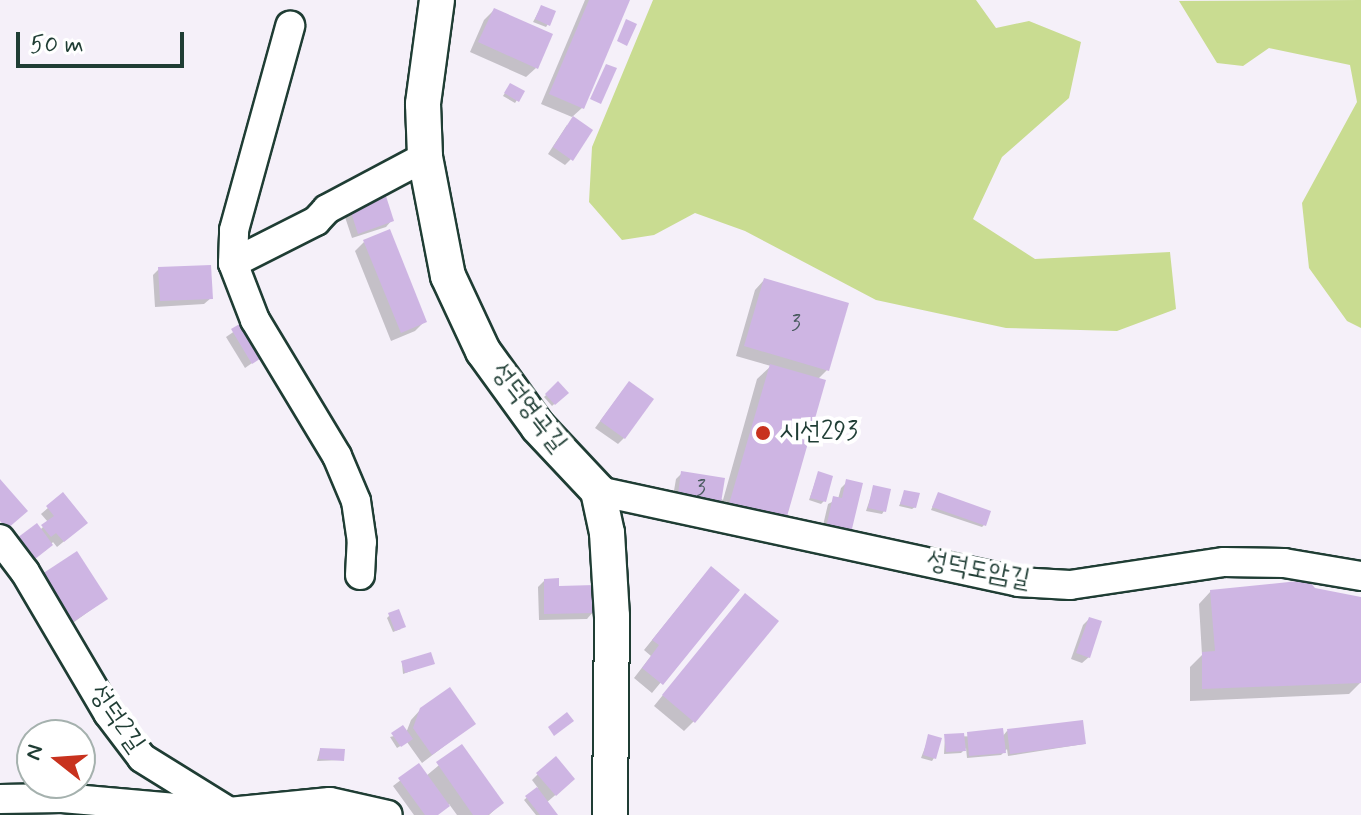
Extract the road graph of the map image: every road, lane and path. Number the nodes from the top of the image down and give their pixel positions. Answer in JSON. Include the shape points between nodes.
{"nodes":[{"id":1,"x":437,"y":0,"type":"edge"},
{"id":2,"x":290,"y":26,"type":"dead end"},
{"id":3,"x":425,"y":157,"type":"junction"},
{"id":4,"x":233,"y":263,"type":"junction"},
{"id":5,"x":598,"y":491,"type":"junction"},
{"id":6,"x":0,"y":539,"type":"edge"},
{"id":7,"x":360,"y":575,"type":"dead end"},
{"id":8,"x":1361,"y":576,"type":"edge"},
{"id":9,"x":0,"y":799,"type":"edge"},
{"id":10,"x":62,"y":806,"type":"edge"},
{"id":11,"x":229,"y":814,"type":"edge"},
{"id":12,"x":388,"y":815,"type":"edge"},
{"id":13,"x":610,"y":815,"type":"edge"}],
"edges":[{"from":1,"to":3,"type":"main road","name":"성덕영곡길","via":[[423,104]]},
{"from":2,"to":4,"type":"street","via":[[234,230]]},
{"from":3,"to":4,"type":"street"},
{"from":3,"to":5,"type":"main road","name":"성덕영곡길","via":[[448,276],[483,351],[538,427]]},
{"from":4,"to":7,"type":"street","via":[[255,320],[337,456],[356,501]]},
{"from":5,"to":8,"type":"street","name":"성덕도암길","via":[[1018,582],[1070,585],[1224,562],[1284,563]]},
{"from":5,"to":13,"type":"main road","via":[[607,533],[612,616]]},
{"from":6,"to":11,"type":"street","name":"성덕2길","via":[[108,713],[142,758]]},
{"from":9,"to":10,"type":"street"},
{"from":10,"to":11,"type":"street"},
{"from":11,"to":12,"type":"street","via":[[330,802]]}]}
